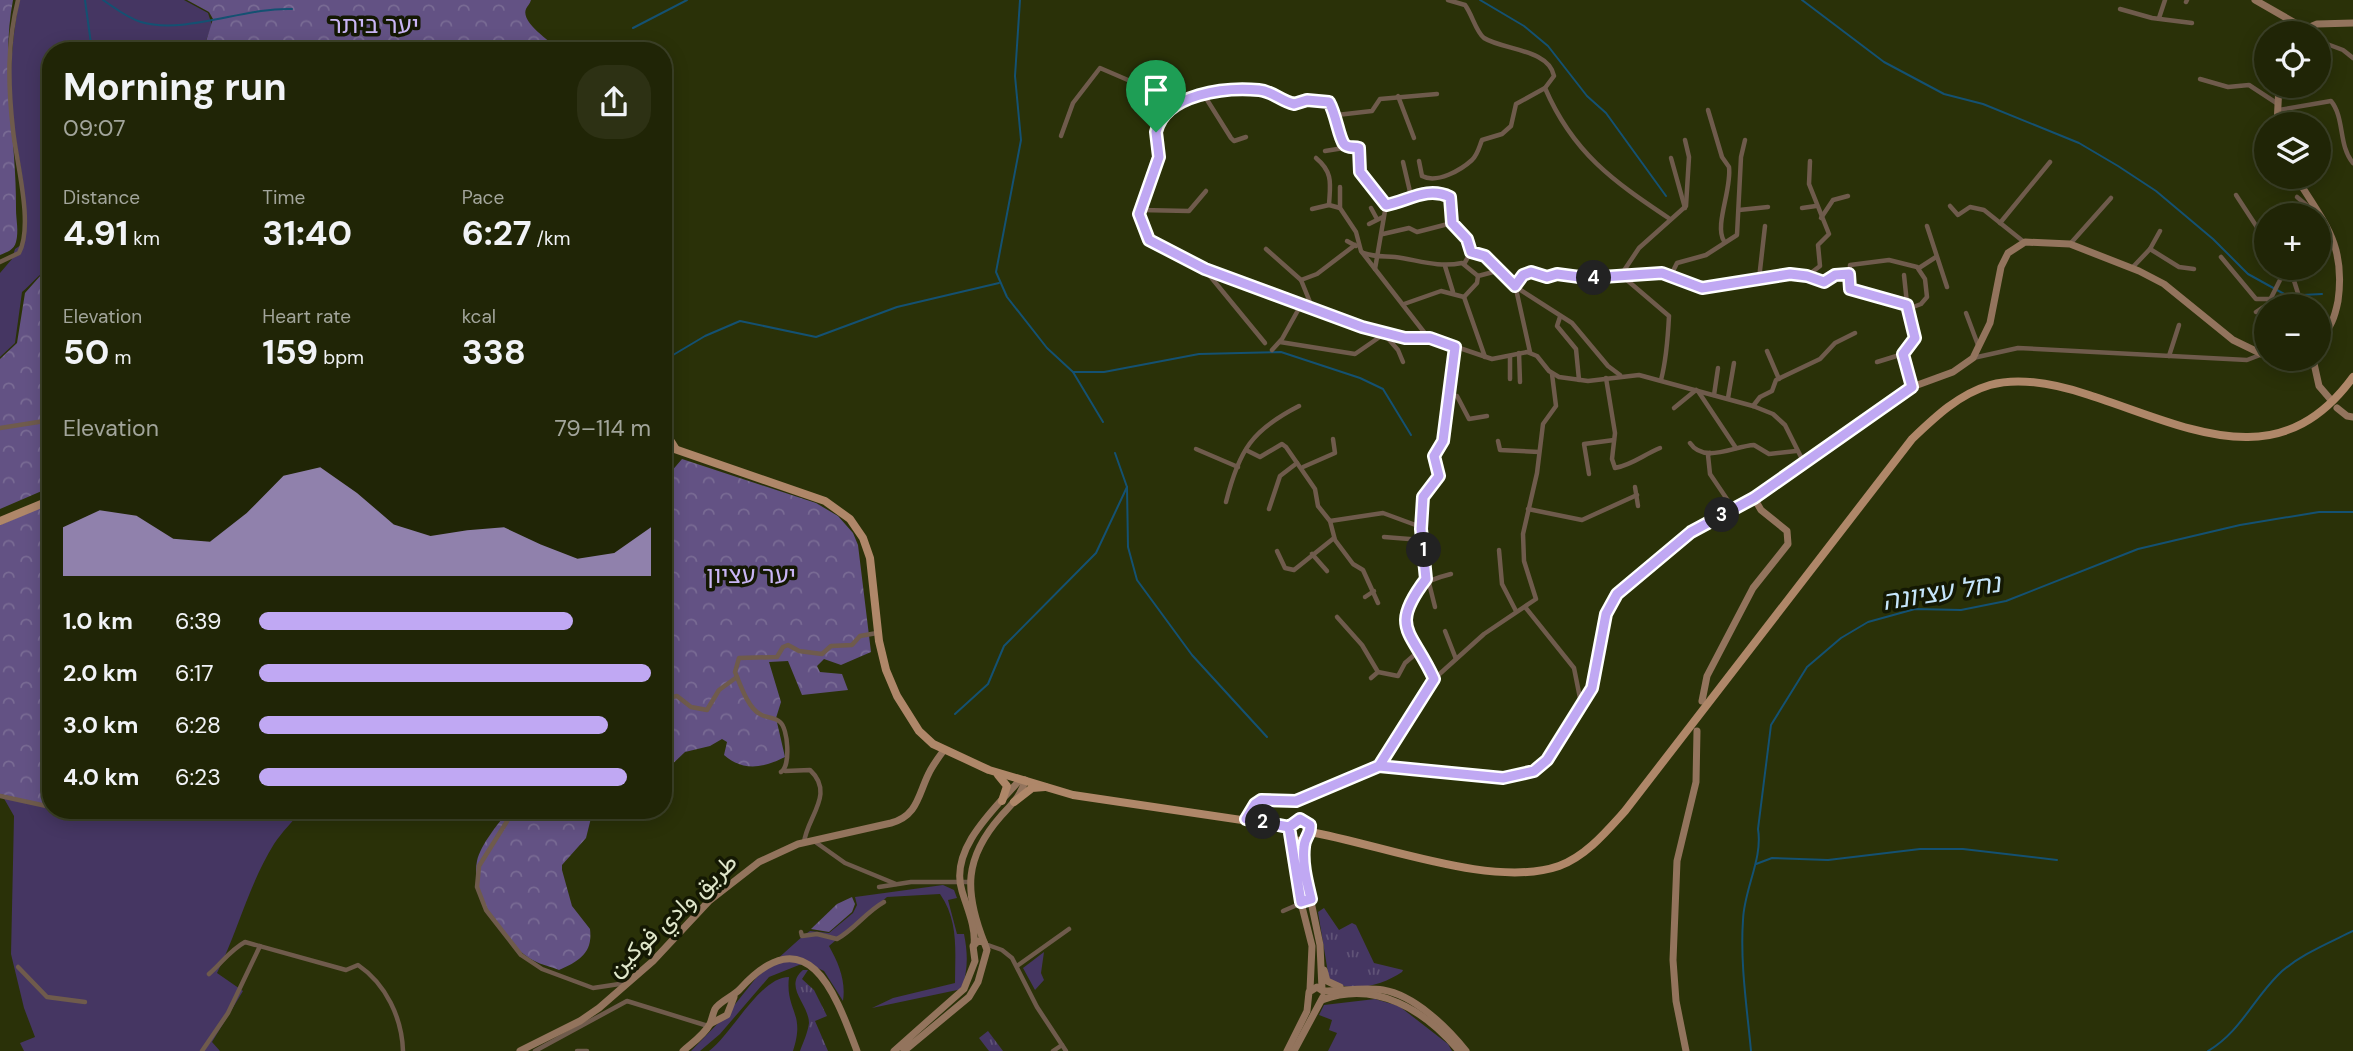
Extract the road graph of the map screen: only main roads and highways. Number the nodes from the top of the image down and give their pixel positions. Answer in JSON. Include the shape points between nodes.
{"nodes":[{"id":1,"x":2353,"y":377,"type":"edge"},
{"id":2,"x":672,"y":445,"type":"edge"},
{"id":3,"x":42,"y":504,"type":"edge"},
{"id":4,"x":0,"y":521,"type":"edge"},
{"id":5,"x":992,"y":771,"type":"junction"},
{"id":6,"x":1050,"y":787,"type":"junction"},
{"id":7,"x":1002,"y":801,"type":"road end"},
{"id":8,"x":1014,"y":802,"type":"road end"},
{"id":9,"x":1289,"y":827,"type":"junction"},
{"id":10,"x":1308,"y":835,"type":"junction"}],
"edges":[{"from":1,"to":10,"type":"main road","via":[[2338,397],[2298,425],[2279,434],[2234,439],[2061,385],[1989,385],[1946,407],[1912,439],[1639,793],[1581,854],[1539,870],[1488,872]]},
{"from":2,"to":5,"type":"main road","via":[[740,474],[825,501],[850,519],[870,558],[878,633],[897,696],[919,732],[944,750]]},
{"from":3,"to":4,"type":"main road"},
{"from":5,"to":6,"type":"main road"},
{"from":5,"to":7,"type":"main road","via":[[1007,786]]},
{"from":6,"to":8,"type":"main road","via":[[1032,788]]},
{"from":6,"to":9,"type":"main road","via":[[1116,803]]},
{"from":9,"to":10,"type":"main road","via":[[1292,838],[1299,841]]},
{"from":9,"to":10,"type":"main road","via":[[1296,819],[1304,820],[1310,825]]}]}
